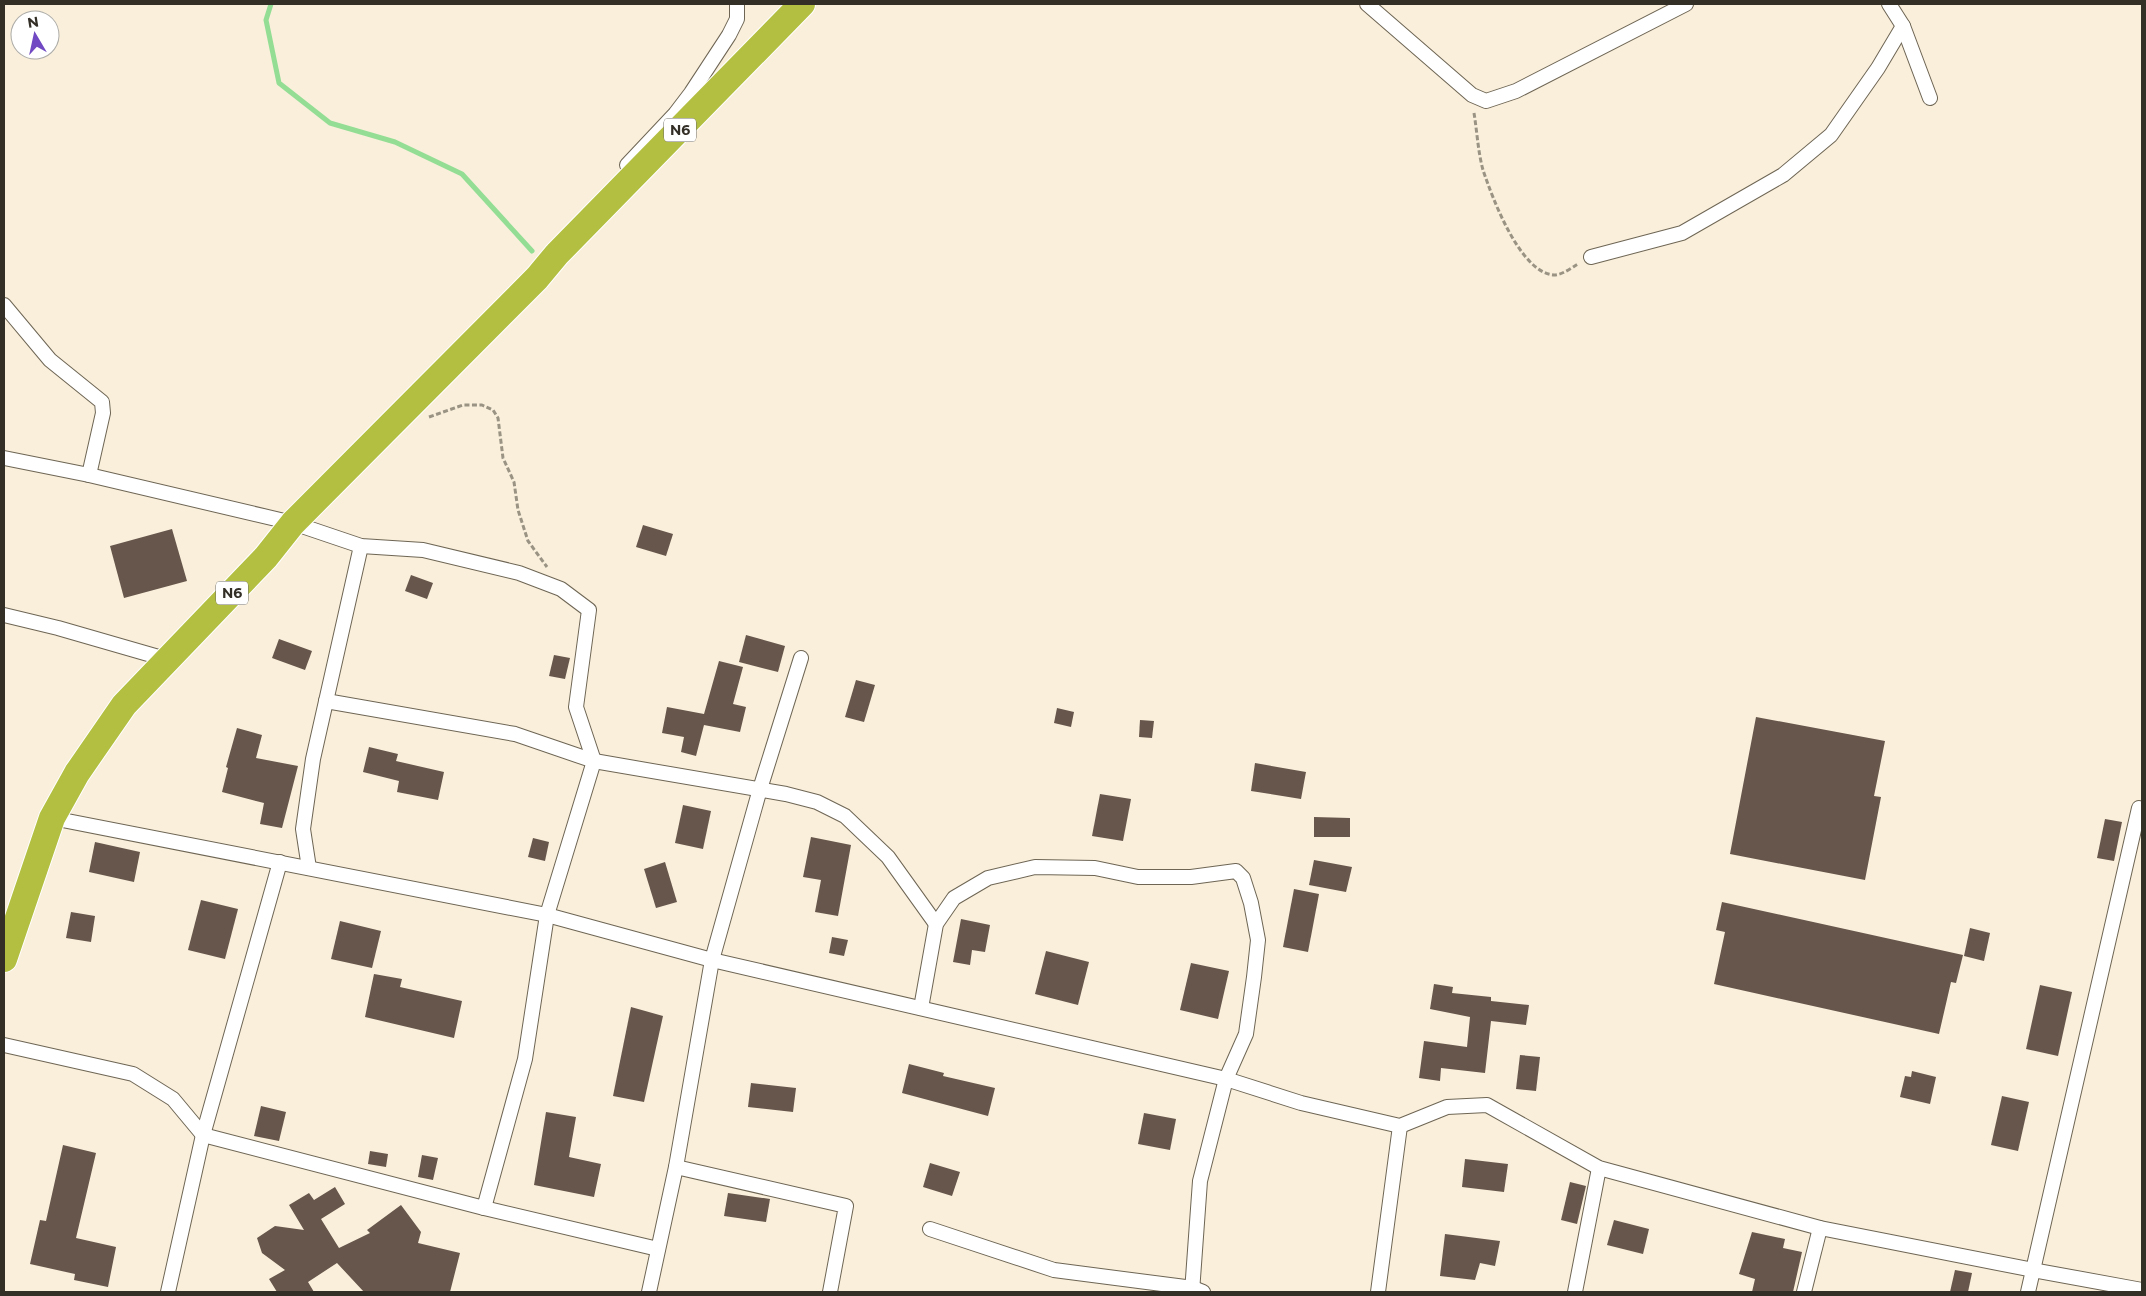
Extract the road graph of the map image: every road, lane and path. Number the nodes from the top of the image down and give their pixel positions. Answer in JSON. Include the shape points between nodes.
{"nodes":[{"id":1,"x":737,"y":4,"type":"edge"},
{"id":2,"x":802,"y":4,"type":"edge"},
{"id":3,"x":1367,"y":4,"type":"edge"},
{"id":4,"x":1686,"y":4,"type":"edge"},
{"id":5,"x":1889,"y":4,"type":"edge"},
{"id":6,"x":1903,"y":26,"type":"junction"},
{"id":7,"x":1472,"y":95,"type":"junction"},
{"id":8,"x":1930,"y":98,"type":"dead end"},
{"id":9,"x":583,"y":230,"type":"junction"},
{"id":10,"x":1591,"y":257,"type":"joint"},
{"id":11,"x":4,"y":305,"type":"edge"},
{"id":12,"x":420,"y":420,"type":"dead end"},
{"id":13,"x":4,"y":458,"type":"edge"},
{"id":14,"x":89,"y":476,"type":"junction"},
{"id":15,"x":293,"y":523,"type":"junction"},
{"id":16,"x":361,"y":546,"type":"junction"},
{"id":17,"x":560,"y":589,"type":"junction"},
{"id":18,"x":4,"y":616,"type":"edge"},
{"id":19,"x":802,"y":658,"type":"dead end"},
{"id":20,"x":169,"y":660,"type":"junction"},
{"id":21,"x":326,"y":701,"type":"junction"},
{"id":22,"x":594,"y":761,"type":"junction"},
{"id":23,"x":760,"y":790,"type":"junction"},
{"id":24,"x":2139,"y":808,"type":"dead end"},
{"id":25,"x":52,"y":818,"type":"junction"},
{"id":26,"x":280,"y":862,"type":"junction"},
{"id":27,"x":310,"y":868,"type":"junction"},
{"id":28,"x":548,"y":915,"type":"junction"},
{"id":29,"x":936,"y":924,"type":"junction"},
{"id":30,"x":4,"y":959,"type":"edge"},
{"id":31,"x":712,"y":960,"type":"junction"},
{"id":32,"x":921,"y":1008,"type":"junction"},
{"id":33,"x":4,"y":1045,"type":"edge"},
{"id":34,"x":1226,"y":1079,"type":"junction"},
{"id":35,"x":1400,"y":1126,"type":"junction"},
{"id":36,"x":203,"y":1135,"type":"junction"},
{"id":37,"x":676,"y":1167,"type":"junction"},
{"id":38,"x":1599,"y":1168,"type":"junction"},
{"id":39,"x":484,"y":1208,"type":"junction"},
{"id":40,"x":1820,"y":1228,"type":"junction"},
{"id":41,"x":930,"y":1229,"type":"dead end"},
{"id":42,"x":658,"y":1249,"type":"junction"},
{"id":43,"x":2033,"y":1270,"type":"junction"},
{"id":44,"x":2142,"y":1290,"type":"edge"},
{"id":45,"x":1196,"y":1291,"type":"edge"},
{"id":46,"x":168,"y":1292,"type":"edge"},
{"id":47,"x":649,"y":1292,"type":"edge"},
{"id":48,"x":830,"y":1292,"type":"edge"},
{"id":49,"x":1378,"y":1292,"type":"edge"},
{"id":50,"x":1574,"y":1292,"type":"edge"},
{"id":51,"x":1804,"y":1292,"type":"edge"},
{"id":52,"x":2028,"y":1292,"type":"edge"}],
"edges":[{"from":1,"to":9,"type":"street","via":[[737,19],[730,36],[675,114],[598,195],[584,217]]},
{"from":2,"to":9,"type":"highway","number":"N6"},
{"from":3,"to":7,"type":"street"},
{"from":4,"to":7,"type":"street","via":[[1516,91],[1486,101]]},
{"from":5,"to":6,"type":"street"},
{"from":6,"to":8,"type":"street"},
{"from":6,"to":10,"type":"street","via":[[1831,135],[1783,175],[1682,233]]},
{"from":7,"to":10,"type":"path","via":[[1483,168],[1520,252],[1553,275]]},
{"from":9,"to":15,"type":"highway","number":"N6"},
{"from":11,"to":14,"type":"street","via":[[50,360],[102,402],[103,413]]},
{"from":12,"to":17,"type":"path","via":[[463,405],[482,405],[493,410],[498,418],[503,458],[514,482],[518,510],[528,541]]},
{"from":13,"to":14,"type":"street"},
{"from":14,"to":15,"type":"street"},
{"from":15,"to":16,"type":"street"},
{"from":15,"to":20,"type":"highway","number":"N6","via":[[266,557]]},
{"from":16,"to":17,"type":"street","via":[[423,550],[519,573]]},
{"from":16,"to":21,"type":"street"},
{"from":17,"to":22,"type":"street","via":[[589,610],[576,708]]},
{"from":18,"to":20,"type":"street"},
{"from":19,"to":23,"type":"street"},
{"from":20,"to":25,"type":"highway","number":"N6","via":[[124,705],[77,773]]},
{"from":21,"to":22,"type":"street","via":[[515,734]]},
{"from":21,"to":27,"type":"street","via":[[313,759],[303,829]]},
{"from":22,"to":23,"type":"street"},
{"from":22,"to":28,"type":"street"},
{"from":23,"to":29,"type":"street","via":[[817,802],[845,816],[888,857]]},
{"from":23,"to":31,"type":"street"},
{"from":24,"to":43,"type":"street"},
{"from":25,"to":26,"type":"street"},
{"from":25,"to":30,"type":"highway","number":"N6"},
{"from":26,"to":27,"type":"street"},
{"from":26,"to":36,"type":"street"},
{"from":27,"to":28,"type":"street"},
{"from":28,"to":31,"type":"street"},
{"from":28,"to":39,"type":"street","via":[[525,1059]]},
{"from":29,"to":32,"type":"street"},
{"from":29,"to":34,"type":"street","via":[[954,898],[988,878],[1035,867],[1095,868],[1138,877],[1236,871],[1243,878],[1251,902],[1258,940],[1246,1034]]},
{"from":31,"to":32,"type":"street"},
{"from":31,"to":37,"type":"street"},
{"from":32,"to":34,"type":"street"},
{"from":33,"to":36,"type":"street","via":[[133,1074],[173,1099]]},
{"from":34,"to":35,"type":"street","via":[[1301,1103]]},
{"from":34,"to":45,"type":"street","via":[[1200,1181]]},
{"from":35,"to":38,"type":"street","via":[[1447,1107],[1487,1105]]},
{"from":35,"to":49,"type":"street"},
{"from":36,"to":39,"type":"street"},
{"from":36,"to":46,"type":"street"},
{"from":37,"to":42,"type":"street"},
{"from":37,"to":48,"type":"street","via":[[846,1206]]},
{"from":38,"to":40,"type":"street"},
{"from":38,"to":50,"type":"street"},
{"from":39,"to":42,"type":"street"},
{"from":40,"to":43,"type":"street"},
{"from":40,"to":51,"type":"street"},
{"from":41,"to":45,"type":"street","via":[[1054,1270]]},
{"from":42,"to":47,"type":"street"},
{"from":43,"to":44,"type":"street"},
{"from":43,"to":52,"type":"street"}]}
